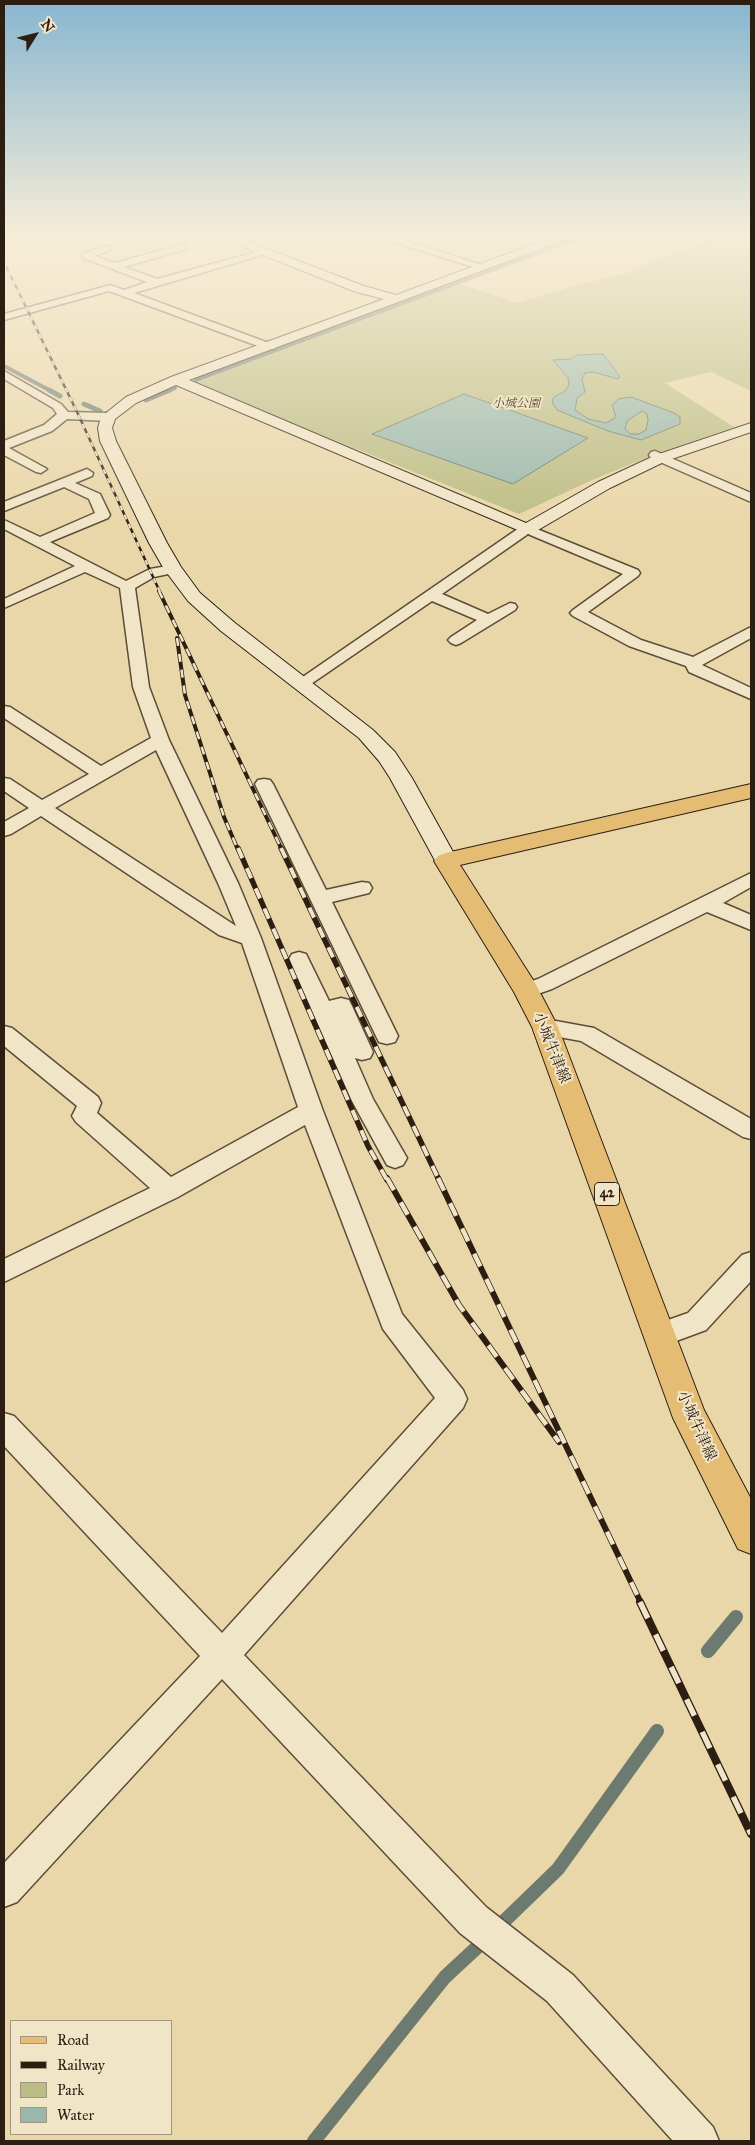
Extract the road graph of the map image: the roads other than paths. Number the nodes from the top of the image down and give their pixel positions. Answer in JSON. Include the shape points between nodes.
{"nodes":[{"id":1,"x":235,"y":334,"type":"edge"},
{"id":2,"x":303,"y":334,"type":"edge"},
{"id":3,"x":270,"y":347,"type":"junction"},
{"id":4,"x":4,"y":374,"type":"edge"},
{"id":5,"x":176,"y":380,"type":"junction"},
{"id":6,"x":64,"y":415,"type":"junction"},
{"id":7,"x":108,"y":417,"type":"junction"},
{"id":8,"x":751,"y":427,"type":"edge"},
{"id":9,"x":4,"y":445,"type":"edge"},
{"id":10,"x":4,"y":450,"type":"edge"},
{"id":11,"x":658,"y":457,"type":"junction"},
{"id":12,"x":41,"y":469,"type":"dead end"},
{"id":13,"x":87,"y":473,"type":"dead end"},
{"id":14,"x":63,"y":482,"type":"junction"},
{"id":15,"x":751,"y":498,"type":"edge"},
{"id":16,"x":4,"y":507,"type":"edge"},
{"id":17,"x":4,"y":524,"type":"edge"},
{"id":18,"x":527,"y":529,"type":"junction"},
{"id":19,"x":39,"y":542,"type":"junction"},
{"id":20,"x":86,"y":566,"type":"junction"},
{"id":21,"x":173,"y":569,"type":"junction"},
{"id":22,"x":127,"y":586,"type":"junction"},
{"id":23,"x":432,"y":595,"type":"junction"},
{"id":24,"x":4,"y":604,"type":"edge"},
{"id":25,"x":510,"y":608,"type":"dead end"},
{"id":26,"x":489,"y":620,"type":"junction"},
{"id":27,"x":751,"y":632,"type":"edge"},
{"id":28,"x":456,"y":640,"type":"dead end"},
{"id":29,"x":694,"y":663,"type":"junction"},
{"id":30,"x":302,"y":683,"type":"junction"},
{"id":31,"x":751,"y":694,"type":"edge"},
{"id":32,"x":4,"y":711,"type":"edge"},
{"id":33,"x":160,"y":740,"type":"junction"},
{"id":34,"x":101,"y":774,"type":"junction"},
{"id":35,"x":4,"y":783,"type":"edge"},
{"id":36,"x":264,"y":784,"type":"dead end"},
{"id":37,"x":751,"y":791,"type":"edge"},
{"id":38,"x":41,"y":808,"type":"junction"},
{"id":39,"x":4,"y":830,"type":"edge"},
{"id":40,"x":446,"y":861,"type":"junction"},
{"id":41,"x":751,"y":879,"type":"edge"},
{"id":42,"x":362,"y":888,"type":"dead end"},
{"id":43,"x":323,"y":897,"type":"junction"},
{"id":44,"x":706,"y":904,"type":"junction"},
{"id":45,"x":751,"y":923,"type":"edge"},
{"id":46,"x":251,"y":938,"type":"junction"},
{"id":47,"x":299,"y":959,"type":"dead end"},
{"id":48,"x":526,"y":990,"type":"junction"},
{"id":49,"x":545,"y":1027,"type":"junction"},
{"id":50,"x":4,"y":1034,"type":"edge"},
{"id":51,"x":351,"y":1052,"type":"junction"},
{"id":52,"x":311,"y":1111,"type":"junction"},
{"id":53,"x":751,"y":1130,"type":"edge"},
{"id":54,"x":395,"y":1158,"type":"dead end"},
{"id":55,"x":169,"y":1190,"type":"junction"},
{"id":56,"x":751,"y":1263,"type":"edge"},
{"id":57,"x":7,"y":1265,"type":"edge"},
{"id":58,"x":660,"y":1335,"type":"junction"},
{"id":59,"x":4,"y":1426,"type":"edge"},
{"id":60,"x":751,"y":1536,"type":"edge"},
{"id":61,"x":222,"y":1656,"type":"junction"},
{"id":62,"x":4,"y":1889,"type":"edge"},
{"id":63,"x":698,"y":2141,"type":"edge"}],
"edges":[{"from":1,"to":3,"type":"street"},
{"from":2,"to":3,"type":"street"},
{"from":3,"to":5,"type":"street"},
{"from":4,"to":6,"type":"street","via":[[57,406]]},
{"from":5,"to":7,"type":"street","via":[[131,400]]},
{"from":5,"to":18,"type":"street"},
{"from":6,"to":7,"type":"street"},
{"from":6,"to":9,"type":"street","via":[[48,428]]},
{"from":7,"to":21,"type":"street","via":[[105,428],[108,441]]},
{"from":8,"to":11,"type":"street"},
{"from":10,"to":12,"type":"street"},
{"from":11,"to":15,"type":"street"},
{"from":11,"to":18,"type":"street"},
{"from":13,"to":14,"type":"street"},
{"from":14,"to":16,"type":"street"},
{"from":14,"to":19,"type":"street","via":[[95,497],[102,515]]},
{"from":17,"to":19,"type":"street"},
{"from":18,"to":23,"type":"street"},
{"from":18,"to":29,"type":"street","via":[[633,573],[578,613],[635,643]]},
{"from":19,"to":20,"type":"street"},
{"from":20,"to":22,"type":"street"},
{"from":20,"to":24,"type":"street"},
{"from":21,"to":22,"type":"street","via":[[150,573]]},
{"from":21,"to":30,"type":"street","via":[[194,597]]},
{"from":22,"to":33,"type":"street","via":[[141,687]]},
{"from":23,"to":26,"type":"street"},
{"from":23,"to":30,"type":"street"},
{"from":25,"to":26,"type":"street"},
{"from":26,"to":28,"type":"street"},
{"from":27,"to":29,"type":"street"},
{"from":29,"to":31,"type":"street","via":[[695,669]]},
{"from":30,"to":40,"type":"street","via":[[366,734],[387,757]]},
{"from":32,"to":34,"type":"street"},
{"from":33,"to":34,"type":"street"},
{"from":33,"to":46,"type":"street"},
{"from":34,"to":38,"type":"street"},
{"from":35,"to":38,"type":"street"},
{"from":36,"to":43,"type":"street"},
{"from":37,"to":40,"type":"main road"},
{"from":38,"to":39,"type":"street"},
{"from":38,"to":46,"type":"street","via":[[226,930]]},
{"from":40,"to":48,"type":"main road","name":"小城牛津線","number":"42"},
{"from":41,"to":44,"type":"street"},
{"from":42,"to":43,"type":"street"},
{"from":43,"to":51,"type":"street","via":[[402,1041],[389,1040]]},
{"from":44,"to":45,"type":"street"},
{"from":44,"to":48,"type":"street","via":[[545,984]]},
{"from":46,"to":52,"type":"street"},
{"from":47,"to":51,"type":"street"},
{"from":48,"to":49,"type":"main road","name":"小城牛津線","number":"42"},
{"from":49,"to":53,"type":"street","via":[[586,1034]]},
{"from":49,"to":58,"type":"main road","name":"小城牛津線","number":"42"},
{"from":50,"to":55,"type":"street","via":[[90,1103],[84,1116]]},
{"from":51,"to":54,"type":"street","via":[[363,1101]]},
{"from":52,"to":55,"type":"street"},
{"from":52,"to":61,"type":"street","via":[[392,1321],[453,1399]]},
{"from":55,"to":57,"type":"street"},
{"from":56,"to":58,"type":"street","via":[[697,1322]]},
{"from":58,"to":60,"type":"main road","name":"小城牛津線","number":"42","via":[[690,1418]]},
{"from":59,"to":61,"type":"street"},
{"from":61,"to":62,"type":"street"},
{"from":61,"to":63,"type":"street","via":[[486,1930],[560,1988]]}]}
